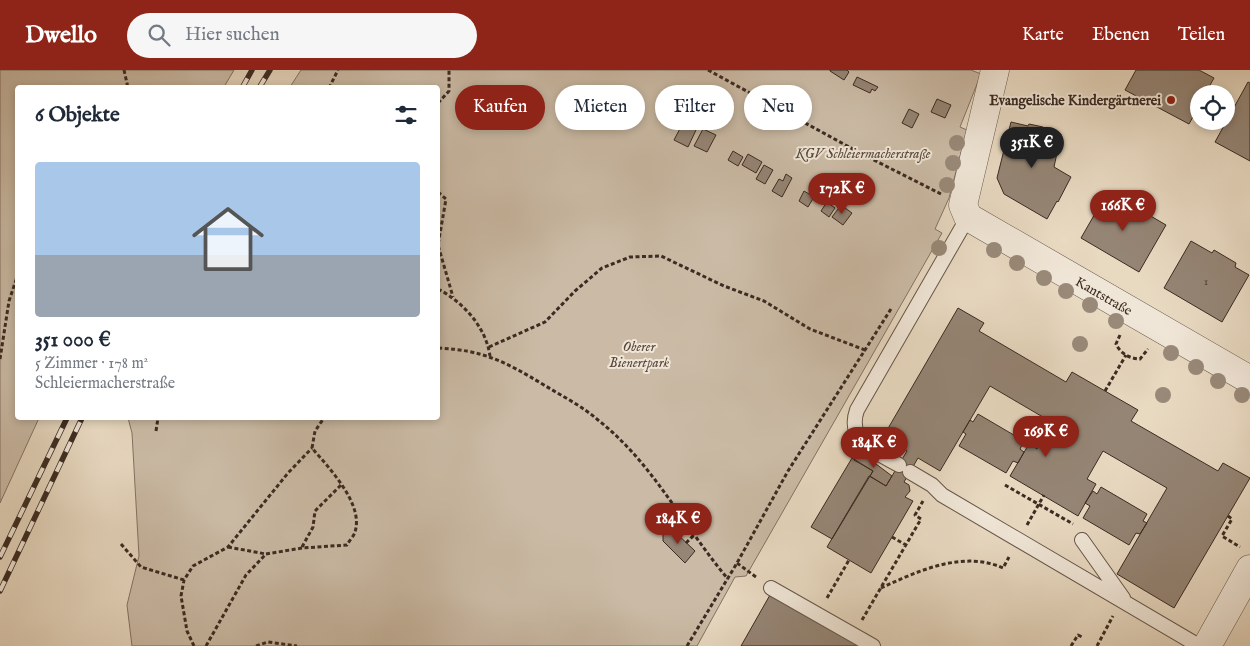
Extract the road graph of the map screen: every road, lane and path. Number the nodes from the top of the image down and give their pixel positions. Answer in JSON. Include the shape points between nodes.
{"nodes":[{"id":1,"x":124,"y":70,"type":"edge"},
{"id":2,"x":338,"y":70,"type":"edge"},
{"id":3,"x":450,"y":70,"type":"edge"},
{"id":4,"x":708,"y":70,"type":"edge"},
{"id":5,"x":995,"y":70,"type":"edge"},
{"id":6,"x":127,"y":85,"type":"edge"},
{"id":7,"x":330,"y":85,"type":"edge"},
{"id":8,"x":440,"y":101,"type":"edge"},
{"id":9,"x":440,"y":194,"type":"edge"},
{"id":10,"x":958,"y":206,"type":"junction"},
{"id":11,"x":440,"y":234,"type":"edge"},
{"id":12,"x":440,"y":253,"type":"edge"},
{"id":13,"x":15,"y":283,"type":"edge"},
{"id":14,"x":440,"y":290,"type":"edge"},
{"id":15,"x":453,"y":297,"type":"junction"},
{"id":16,"x":892,"y":308,"type":"dead end"},
{"id":17,"x":1117,"y":339,"type":"dead end"},
{"id":18,"x":489,"y":347,"type":"junction"},
{"id":19,"x":440,"y":348,"type":"edge"},
{"id":20,"x":865,"y":350,"type":"junction"},
{"id":21,"x":1126,"y":355,"type":"junction"},
{"id":22,"x":1145,"y":355,"type":"dead end"},
{"id":23,"x":490,"y":356,"type":"junction"},
{"id":24,"x":0,"y":359,"type":"edge"},
{"id":25,"x":1250,"y":380,"type":"edge"},
{"id":26,"x":1105,"y":391,"type":"dead end"},
{"id":27,"x":158,"y":420,"type":"edge"},
{"id":28,"x":323,"y":420,"type":"edge"},
{"id":29,"x":156,"y":431,"type":"dead end"},
{"id":30,"x":312,"y":448,"type":"junction"},
{"id":31,"x":341,"y":485,"type":"junction"},
{"id":32,"x":932,"y":485,"type":"junction"},
{"id":33,"x":1006,"y":485,"type":"dead end"},
{"id":34,"x":1044,"y":495,"type":"dead end"},
{"id":35,"x":1039,"y":504,"type":"junction"},
{"id":36,"x":1034,"y":513,"type":"dead end"},
{"id":37,"x":1228,"y":516,"type":"dead end"},
{"id":38,"x":1073,"y":525,"type":"dead end"},
{"id":39,"x":695,"y":534,"type":"junction"},
{"id":40,"x":892,"y":537,"type":"dead end"},
{"id":41,"x":1082,"y":540,"type":"dead end"},
{"id":42,"x":686,"y":543,"type":"dead end"},
{"id":43,"x":121,"y":544,"type":"dead end"},
{"id":44,"x":906,"y":546,"type":"junction"},
{"id":45,"x":228,"y":547,"type":"junction"},
{"id":46,"x":302,"y":548,"type":"junction"},
{"id":47,"x":266,"y":554,"type":"junction"},
{"id":48,"x":1245,"y":558,"type":"edge"},
{"id":49,"x":1008,"y":559,"type":"dead end"},
{"id":50,"x":849,"y":560,"type":"dead end"},
{"id":51,"x":737,"y":563,"type":"junction"},
{"id":52,"x":728,"y":579,"type":"junction"},
{"id":53,"x":184,"y":580,"type":"junction"},
{"id":54,"x":771,"y":588,"type":"joint"},
{"id":55,"x":881,"y":588,"type":"junction"},
{"id":56,"x":830,"y":593,"type":"dead end"},
{"id":57,"x":1122,"y":601,"type":"junction"},
{"id":58,"x":1115,"y":614,"type":"dead end"},
{"id":59,"x":861,"y":621,"type":"dead end"},
{"id":60,"x":1082,"y":637,"type":"dead end"},
{"id":61,"x":194,"y":646,"type":"edge"},
{"id":62,"x":206,"y":646,"type":"edge"},
{"id":63,"x":256,"y":646,"type":"edge"},
{"id":64,"x":297,"y":646,"type":"edge"},
{"id":65,"x":686,"y":646,"type":"edge"},
{"id":66,"x":872,"y":646,"type":"edge"},
{"id":67,"x":1071,"y":646,"type":"edge"},
{"id":68,"x":1097,"y":646,"type":"edge"},
{"id":69,"x":1199,"y":646,"type":"edge"},
{"id":70,"x":1207,"y":646,"type":"edge"}],
"edges":[{"from":1,"to":6,"type":"path"},
{"from":2,"to":7,"type":"path"},
{"from":3,"to":8,"type":"path","via":[[449,91]]},
{"from":4,"to":10,"type":"path"},
{"from":5,"to":10,"type":"street"},
{"from":9,"to":11,"type":"path","via":[[446,199]]},
{"from":10,"to":25,"type":"street","name":"Kantstraße"},
{"from":10,"to":32,"type":"lane","via":[[853,420],[854,431],[861,440]]},
{"from":12,"to":15,"type":"path"},
{"from":13,"to":24,"type":"path"},
{"from":14,"to":15,"type":"path"},
{"from":15,"to":18,"type":"path","via":[[475,320]]},
{"from":16,"to":20,"type":"path"},
{"from":17,"to":21,"type":"path","via":[[1119,350]]},
{"from":18,"to":20,"type":"path","via":[[545,322],[602,268],[630,257],[661,256],[764,301],[810,329]]},
{"from":18,"to":23,"type":"path"},
{"from":19,"to":23,"type":"path"},
{"from":20,"to":51,"type":"path","via":[[788,471]]},
{"from":21,"to":22,"type":"path","via":[[1134,359]]},
{"from":21,"to":26,"type":"path"},
{"from":23,"to":39,"type":"path","via":[[599,420],[650,474]]},
{"from":27,"to":29,"type":"path"},
{"from":28,"to":30,"type":"path","via":[[315,431]]},
{"from":30,"to":31,"type":"path"},
{"from":30,"to":45,"type":"path"},
{"from":31,"to":46,"type":"path","via":[[315,511],[314,527]]},
{"from":31,"to":46,"type":"path","via":[[352,501],[357,518],[355,533],[347,545]]},
{"from":32,"to":44,"type":"path","via":[[915,515],[921,519]]},
{"from":32,"to":57,"type":"lane","via":[[942,495]]},
{"from":33,"to":35,"type":"path"},
{"from":34,"to":35,"type":"path"},
{"from":35,"to":36,"type":"path"},
{"from":35,"to":38,"type":"path"},
{"from":37,"to":48,"type":"path","via":[[1232,518],[1222,536]]},
{"from":39,"to":42,"type":"path"},
{"from":39,"to":52,"type":"path"},
{"from":40,"to":44,"type":"path"},
{"from":41,"to":57,"type":"lane"},
{"from":43,"to":53,"type":"path","via":[[141,567]]},
{"from":44,"to":55,"type":"path"},
{"from":45,"to":47,"type":"path"},
{"from":45,"to":53,"type":"path","via":[[193,566]]},
{"from":46,"to":47,"type":"path"},
{"from":47,"to":62,"type":"path","via":[[246,575]]},
{"from":48,"to":70,"type":"street"},
{"from":49,"to":55,"type":"path","via":[[1003,568],[993,563],[970,560],[951,562]]},
{"from":50,"to":56,"type":"path"},
{"from":51,"to":52,"type":"path"},
{"from":51,"to":54,"type":"path"},
{"from":52,"to":65,"type":"path"},
{"from":53,"to":61,"type":"path","via":[[180,596],[187,631]]},
{"from":54,"to":66,"type":"lane"},
{"from":55,"to":59,"type":"path"},
{"from":57,"to":69,"type":"lane"},
{"from":58,"to":68,"type":"path"},
{"from":60,"to":67,"type":"path","via":[[1078,635]]},
{"from":63,"to":64,"type":"path","via":[[268,642]]}]}
